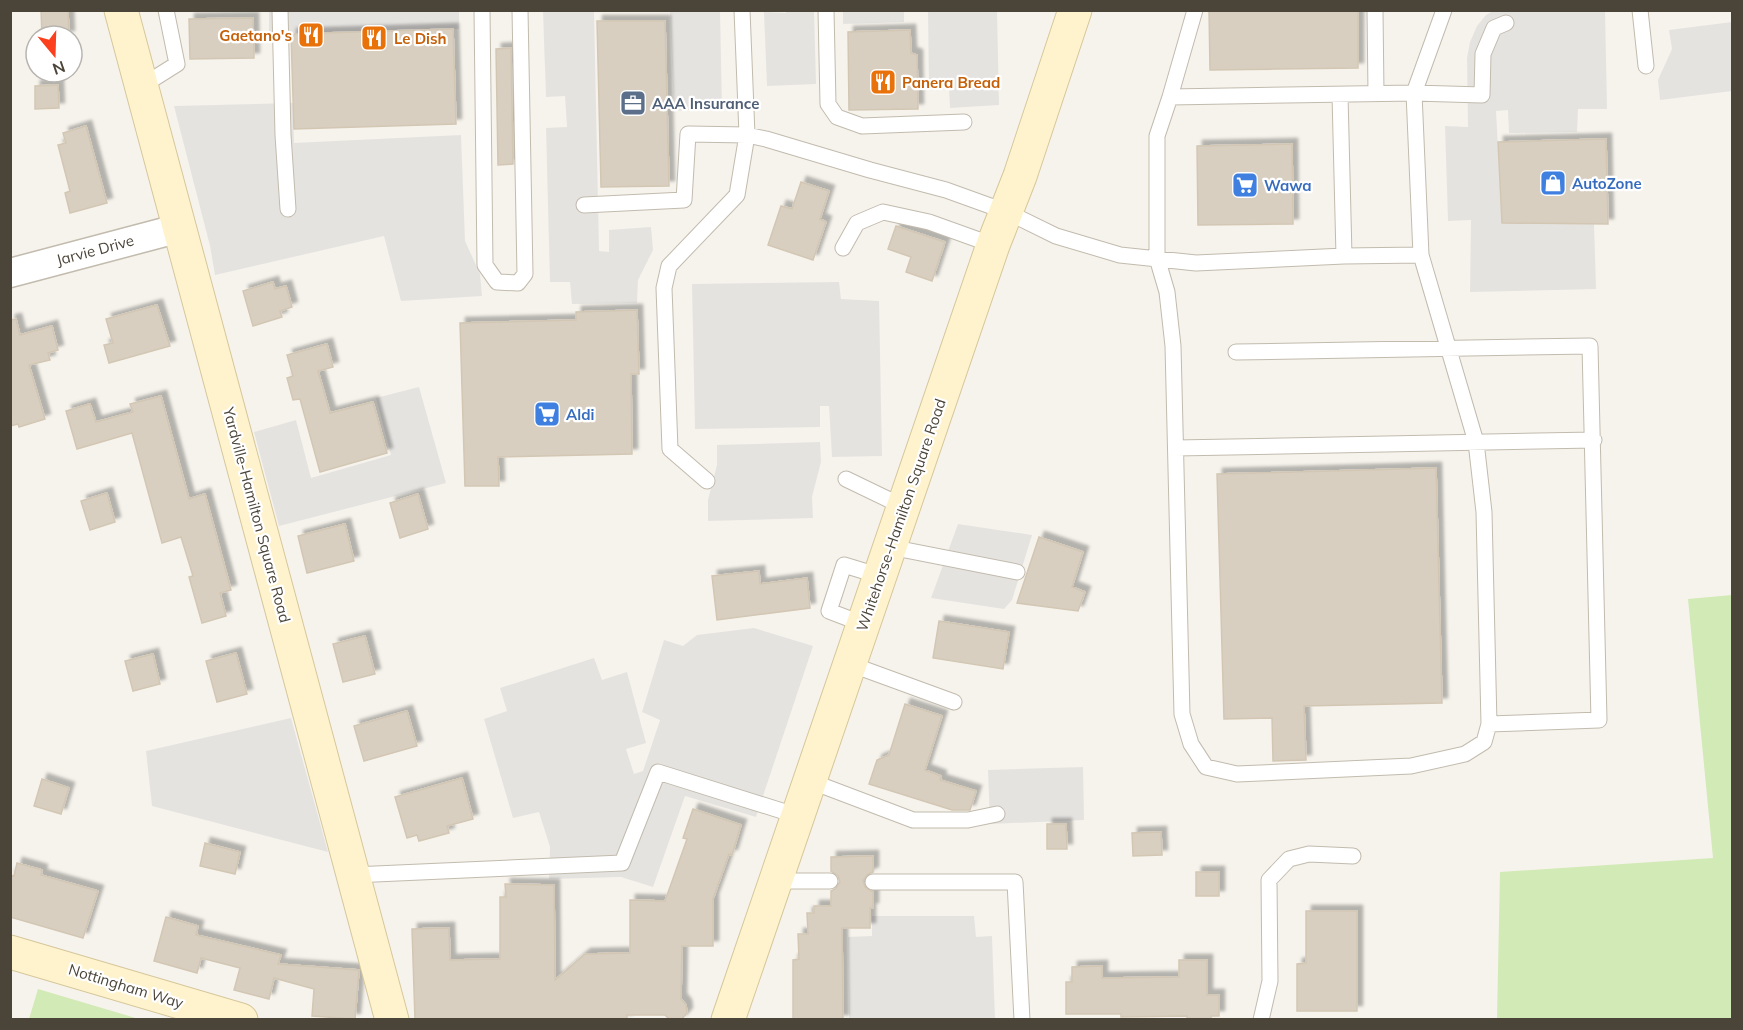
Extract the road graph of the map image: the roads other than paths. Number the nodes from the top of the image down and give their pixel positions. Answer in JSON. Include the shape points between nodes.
{"nodes":[{"id":1,"x":121,"y":10,"type":"edge"},
{"id":2,"x":166,"y":10,"type":"edge"},
{"id":3,"x":280,"y":10,"type":"edge"},
{"id":4,"x":482,"y":10,"type":"edge"},
{"id":5,"x":520,"y":10,"type":"edge"},
{"id":6,"x":742,"y":10,"type":"edge"},
{"id":7,"x":826,"y":10,"type":"edge"},
{"id":8,"x":1075,"y":10,"type":"edge"},
{"id":9,"x":1195,"y":10,"type":"edge"},
{"id":10,"x":1375,"y":10,"type":"edge"},
{"id":11,"x":1444,"y":10,"type":"edge"},
{"id":12,"x":1640,"y":10,"type":"edge"},
{"id":13,"x":1506,"y":22,"type":"dead end"},
{"id":14,"x":1646,"y":66,"type":"dead end"},
{"id":15,"x":142,"y":86,"type":"junction"},
{"id":16,"x":1414,"y":93,"type":"junction"},
{"id":17,"x":1376,"y":94,"type":"junction"},
{"id":18,"x":1340,"y":95,"type":"junction"},
{"id":19,"x":1170,"y":97,"type":"junction"},
{"id":20,"x":964,"y":122,"type":"dead end"},
{"id":21,"x":747,"y":135,"type":"junction"},
{"id":22,"x":584,"y":205,"type":"dead end"},
{"id":23,"x":288,"y":209,"type":"dead end"},
{"id":24,"x":1007,"y":212,"type":"junction"},
{"id":25,"x":180,"y":228,"type":"junction"},
{"id":26,"x":993,"y":245,"type":"junction"},
{"id":27,"x":843,"y":248,"type":"dead end"},
{"id":28,"x":1421,"y":255,"type":"junction"},
{"id":29,"x":1344,"y":256,"type":"junction"},
{"id":30,"x":1157,"y":258,"type":"junction"},
{"id":31,"x":10,"y":273,"type":"edge"},
{"id":32,"x":1448,"y":347,"type":"junction"},
{"id":33,"x":1236,"y":352,"type":"dead end"},
{"id":34,"x":1594,"y":440,"type":"junction"},
{"id":35,"x":1476,"y":442,"type":"junction"},
{"id":36,"x":1176,"y":448,"type":"junction"},
{"id":37,"x":846,"y":479,"type":"dead end"},
{"id":38,"x":707,"y":481,"type":"dead end"},
{"id":39,"x":904,"y":507,"type":"junction"},
{"id":40,"x":885,"y":561,"type":"junction"},
{"id":41,"x":1017,"y":572,"type":"dead end"},
{"id":42,"x":850,"y":664,"type":"junction"},
{"id":43,"x":954,"y":702,"type":"dead end"},
{"id":44,"x":1489,"y":724,"type":"junction"},
{"id":45,"x":810,"y":781,"type":"junction"},
{"id":46,"x":997,"y":814,"type":"dead end"},
{"id":47,"x":798,"y":816,"type":"junction"},
{"id":48,"x":1353,"y":856,"type":"dead end"},
{"id":49,"x":353,"y":875,"type":"junction"},
{"id":50,"x":776,"y":880,"type":"junction"},
{"id":51,"x":831,"y":881,"type":"dead end"},
{"id":52,"x":873,"y":882,"type":"dead end"},
{"id":53,"x":10,"y":952,"type":"edge"},
{"id":54,"x":241,"y":1020,"type":"edge"},
{"id":55,"x":392,"y":1020,"type":"edge"},
{"id":56,"x":728,"y":1020,"type":"edge"},
{"id":57,"x":1022,"y":1020,"type":"edge"},
{"id":58,"x":1261,"y":1020,"type":"edge"}],
"edges":[{"from":1,"to":15,"type":"street","name":"Yardville-Hamilton Square Road"},
{"from":2,"to":15,"type":"lane","via":[[177,64]]},
{"from":3,"to":23,"type":"lane"},
{"from":4,"to":5,"type":"lane","via":[[485,265],[497,282],[518,283],[525,274]]},
{"from":6,"to":21,"type":"lane"},
{"from":7,"to":20,"type":"lane","via":[[828,104],[837,117],[862,126]]},
{"from":8,"to":24,"type":"street","name":"Whitehorse-Hamilton Square Road"},
{"from":9,"to":19,"type":"lane"},
{"from":10,"to":17,"type":"lane"},
{"from":11,"to":16,"type":"lane"},
{"from":12,"to":14,"type":"lane"},
{"from":13,"to":16,"type":"lane","via":[[1494,28],[1483,54],[1482,95]]},
{"from":15,"to":25,"type":"street","name":"Yardville-Hamilton Square Road"},
{"from":16,"to":17,"type":"lane"},
{"from":16,"to":28,"type":"lane"},
{"from":17,"to":18,"type":"lane"},
{"from":18,"to":19,"type":"lane"},
{"from":18,"to":29,"type":"lane"},
{"from":19,"to":30,"type":"lane","via":[[1156,136]]},
{"from":21,"to":22,"type":"lane","via":[[688,134],[684,201]]},
{"from":21,"to":24,"type":"lane","via":[[946,190]]},
{"from":21,"to":38,"type":"lane","via":[[737,195],[669,266],[664,288],[670,449]]},
{"from":24,"to":26,"type":"street","name":"Whitehorse-Hamilton Square Road"},
{"from":24,"to":30,"type":"lane","via":[[1056,236],[1120,255]]},
{"from":25,"to":31,"type":"street","name":"Jarvie Drive"},
{"from":25,"to":49,"type":"street","name":"Yardville-Hamilton Square Road"},
{"from":26,"to":27,"type":"lane","via":[[930,222],[883,212],[857,224]]},
{"from":26,"to":39,"type":"street","name":"Whitehorse-Hamilton Square Road"},
{"from":28,"to":29,"type":"lane"},
{"from":28,"to":32,"type":"lane"},
{"from":29,"to":30,"type":"lane","via":[[1196,263]]},
{"from":30,"to":36,"type":"lane","via":[[1167,292],[1172,335]]},
{"from":32,"to":33,"type":"lane"},
{"from":32,"to":34,"type":"lane","via":[[1590,346]]},
{"from":32,"to":35,"type":"lane"},
{"from":34,"to":35,"type":"lane"},
{"from":34,"to":44,"type":"lane","via":[[1599,720]]},
{"from":35,"to":36,"type":"lane"},
{"from":35,"to":44,"type":"lane","via":[[1484,512]]},
{"from":36,"to":44,"type":"lane","via":[[1182,714],[1191,744],[1206,767],[1237,774],[1411,766],[1465,754],[1484,742]]},
{"from":37,"to":39,"type":"lane"},
{"from":39,"to":40,"type":"street","name":"Whitehorse-Hamilton Square Road"},
{"from":40,"to":41,"type":"lane"},
{"from":40,"to":42,"type":"street","name":"Whitehorse-Hamilton Square Road"},
{"from":42,"to":43,"type":"lane"},
{"from":42,"to":45,"type":"street","name":"Whitehorse-Hamilton Square Road"},
{"from":45,"to":46,"type":"lane","via":[[913,820],[968,820]]},
{"from":45,"to":47,"type":"street","name":"Whitehorse-Hamilton Square Road"},
{"from":47,"to":49,"type":"lane","via":[[658,772],[622,863]]},
{"from":47,"to":50,"type":"street","name":"Whitehorse-Hamilton Square Road"},
{"from":48,"to":58,"type":"lane","via":[[1309,854],[1289,859],[1269,880],[1270,981]]},
{"from":49,"to":55,"type":"street","name":"Yardville-Hamilton Square Road"},
{"from":50,"to":51,"type":"lane"},
{"from":50,"to":56,"type":"street","name":"Whitehorse-Hamilton Square Road"},
{"from":52,"to":57,"type":"lane","via":[[1016,882]]},
{"from":53,"to":54,"type":"street","name":"Nottingham Way"}]}
